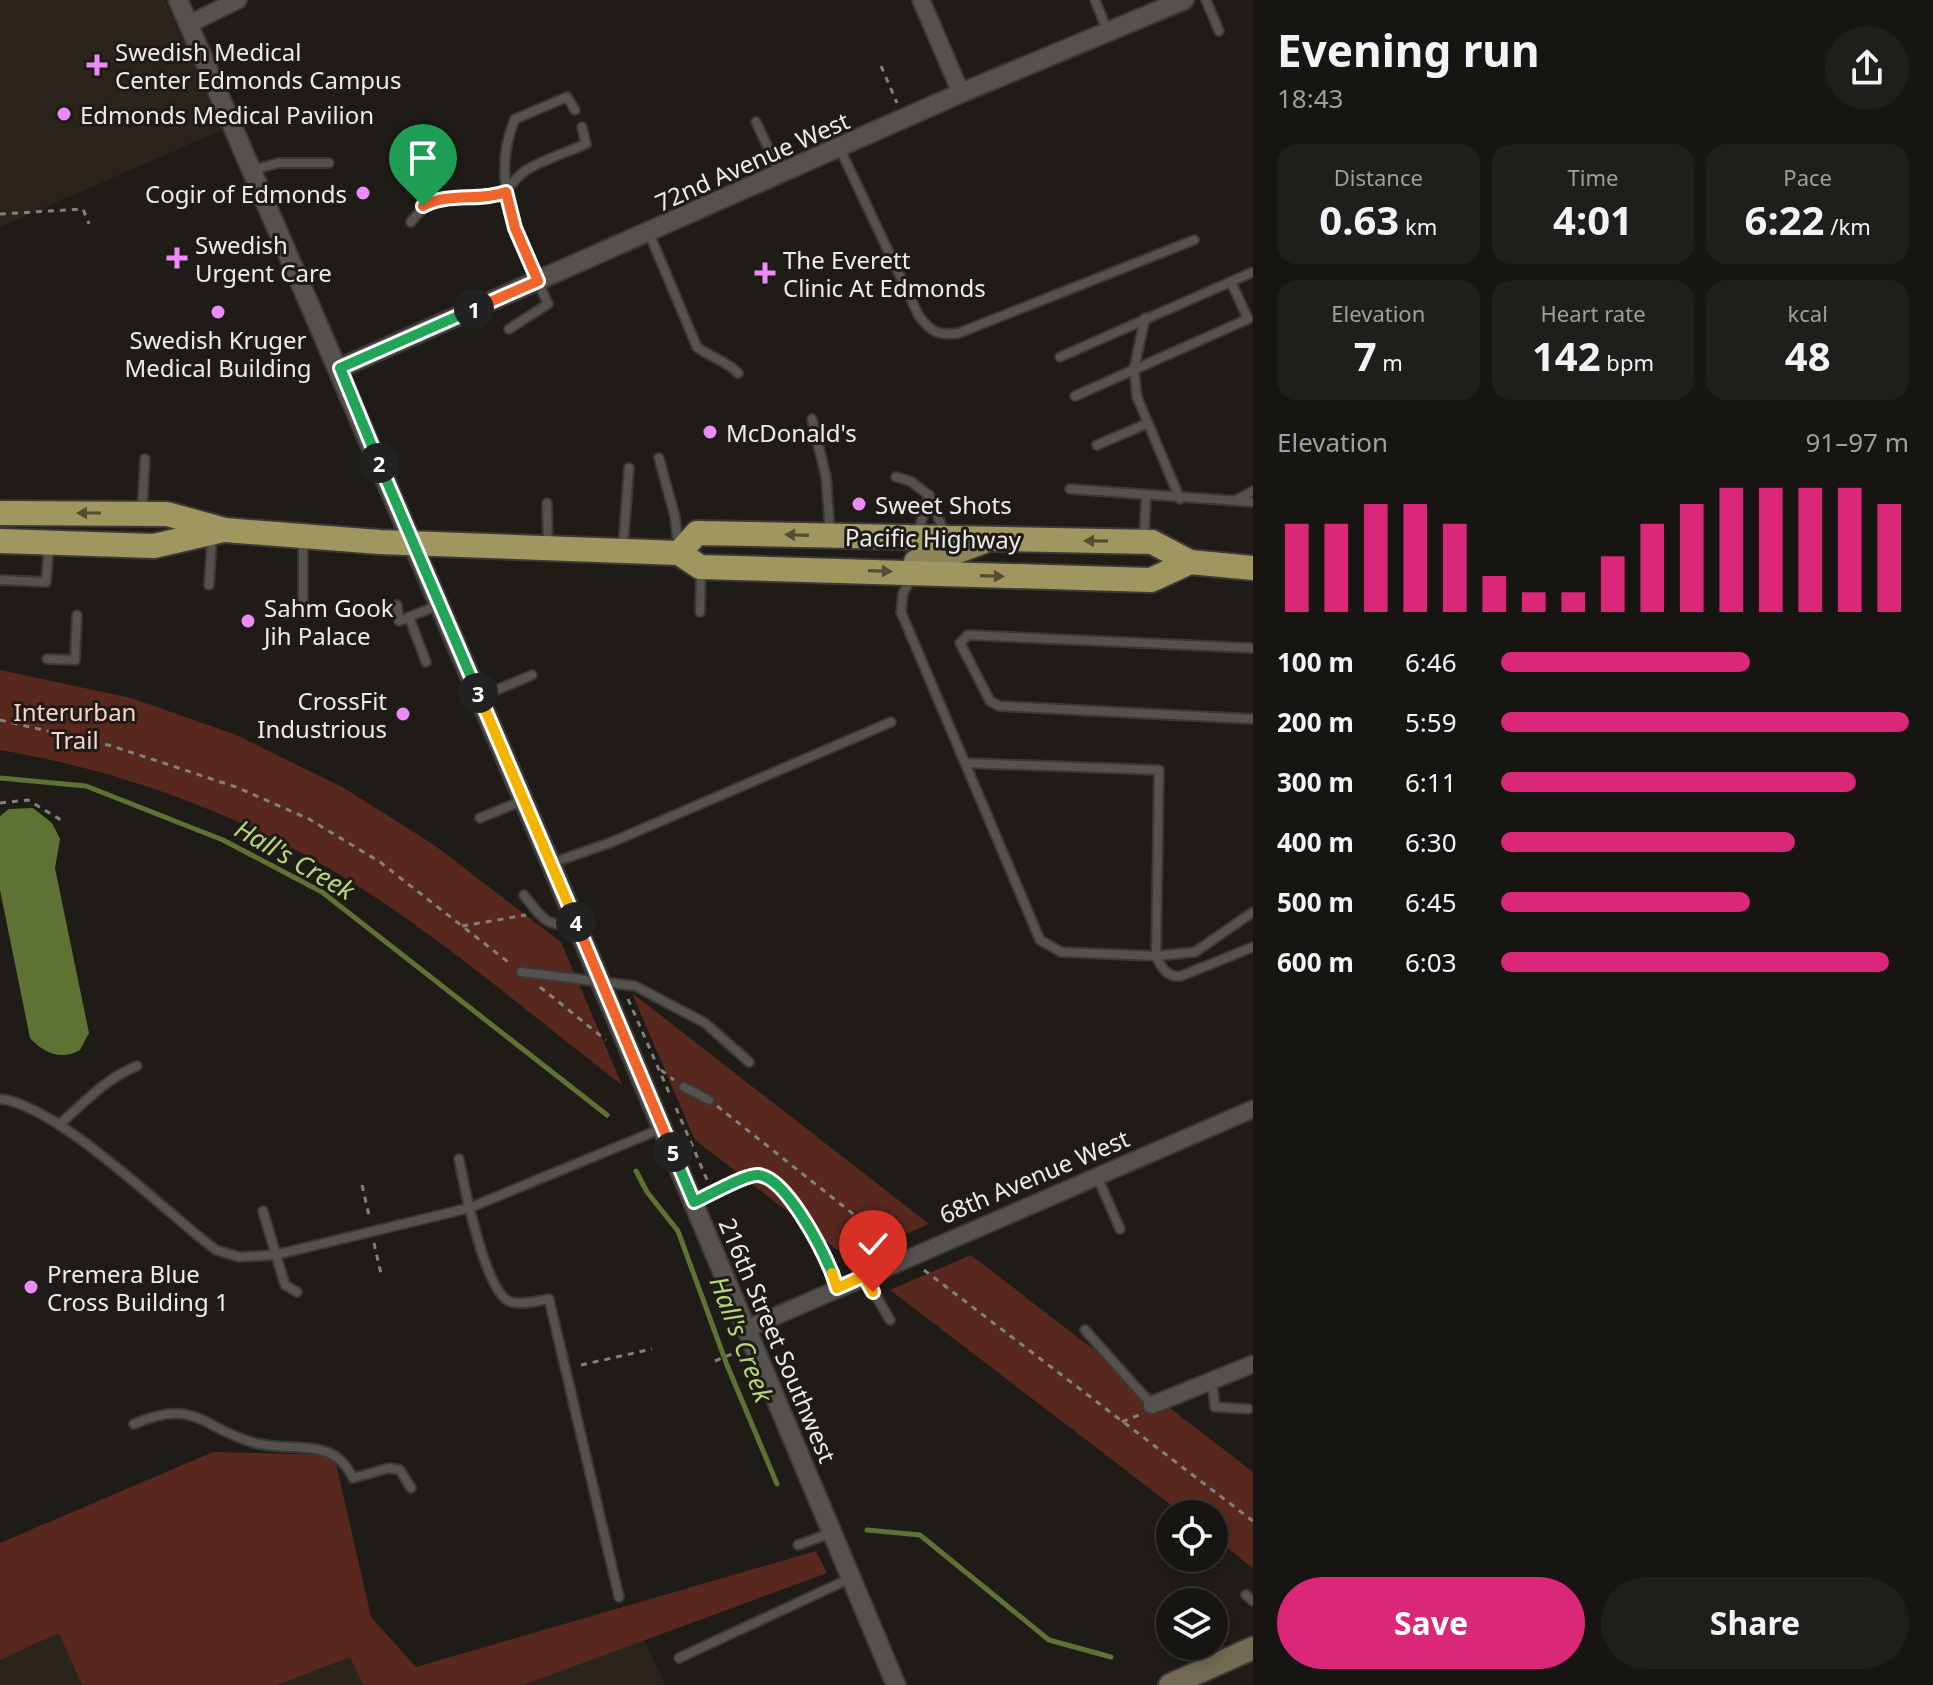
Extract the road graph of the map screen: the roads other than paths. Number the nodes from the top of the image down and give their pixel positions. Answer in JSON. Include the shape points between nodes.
{"nodes":[{"id":1,"x":178,"y":0,"type":"edge"},
{"id":2,"x":238,"y":0,"type":"edge"},
{"id":3,"x":921,"y":0,"type":"edge"},
{"id":4,"x":1095,"y":0,"type":"edge"},
{"id":5,"x":1184,"y":0,"type":"edge"},
{"id":6,"x":1206,"y":0,"type":"edge"},
{"id":7,"x":189,"y":24,"type":"junction"},
{"id":8,"x":1219,"y":31,"type":"dead end"},
{"id":9,"x":1108,"y":32,"type":"junction"},
{"id":10,"x":961,"y":93,"type":"junction"},
{"id":11,"x":575,"y":110,"type":"dead end"},
{"id":12,"x":756,"y":122,"type":"dead end"},
{"id":13,"x":582,"y":127,"type":"dead end"},
{"id":14,"x":840,"y":149,"type":"junction"},
{"id":15,"x":329,"y":163,"type":"dead end"},
{"id":16,"x":253,"y":170,"type":"junction"},
{"id":17,"x":781,"y":176,"type":"junction"},
{"id":18,"x":506,"y":192,"type":"junction"},
{"id":19,"x":411,"y":222,"type":"dead end"},
{"id":20,"x":649,"y":233,"type":"junction"},
{"id":21,"x":1194,"y":240,"type":"dead end"},
{"id":22,"x":1253,"y":272,"type":"edge"},
{"id":23,"x":538,"y":281,"type":"junction"},
{"id":24,"x":1231,"y":282,"type":"junction"},
{"id":25,"x":1145,"y":318,"type":"junction"},
{"id":26,"x":509,"y":329,"type":"dead end"},
{"id":27,"x":1060,"y":357,"type":"dead end"},
{"id":28,"x":340,"y":368,"type":"junction"},
{"id":29,"x":1134,"y":369,"type":"junction"},
{"id":30,"x":738,"y":373,"type":"dead end"},
{"id":31,"x":1075,"y":396,"type":"dead end"},
{"id":32,"x":812,"y":419,"type":"dead end"},
{"id":33,"x":1146,"y":424,"type":"junction"},
{"id":34,"x":1097,"y":445,"type":"dead end"},
{"id":35,"x":659,"y":458,"type":"dead end"},
{"id":36,"x":145,"y":459,"type":"dead end"},
{"id":37,"x":629,"y":468,"type":"dead end"},
{"id":38,"x":896,"y":477,"type":"dead end"},
{"id":39,"x":1070,"y":489,"type":"dead end"},
{"id":40,"x":1253,"y":491,"type":"edge"},
{"id":41,"x":929,"y":495,"type":"junction"},
{"id":42,"x":1146,"y":497,"type":"junction"},
{"id":43,"x":1180,"y":499,"type":"junction"},
{"id":44,"x":1233,"y":501,"type":"junction"},
{"id":45,"x":1253,"y":502,"type":"edge"},
{"id":46,"x":547,"y":503,"type":"dead end"},
{"id":47,"x":0,"y":513,"type":"edge"},
{"id":48,"x":142,"y":513,"type":"junction"},
{"id":49,"x":219,"y":531,"type":"junction"},
{"id":50,"x":303,"y":534,"type":"junction"},
{"id":51,"x":831,"y":536,"type":"junction"},
{"id":52,"x":917,"y":538,"type":"junction"},
{"id":53,"x":947,"y":538,"type":"junction"},
{"id":54,"x":987,"y":540,"type":"junction"},
{"id":55,"x":0,"y":541,"type":"edge"},
{"id":56,"x":1144,"y":542,"type":"junction"},
{"id":57,"x":49,"y":543,"type":"junction"},
{"id":58,"x":413,"y":544,"type":"junction"},
{"id":59,"x":548,"y":548,"type":"junction"},
{"id":60,"x":623,"y":550,"type":"junction"},
{"id":61,"x":679,"y":553,"type":"junction"},
{"id":62,"x":1190,"y":562,"type":"junction"},
{"id":63,"x":700,"y":567,"type":"junction"},
{"id":64,"x":1253,"y":568,"type":"edge"},
{"id":65,"x":914,"y":572,"type":"junction"},
{"id":66,"x":0,"y":580,"type":"edge"},
{"id":67,"x":209,"y":585,"type":"dead end"},
{"id":68,"x":303,"y":601,"type":"dead end"},
{"id":69,"x":397,"y":605,"type":"dead end"},
{"id":70,"x":439,"y":605,"type":"junction"},
{"id":71,"x":700,"y":612,"type":"dead end"},
{"id":72,"x":77,"y":615,"type":"dead end"},
{"id":73,"x":409,"y":617,"type":"junction"},
{"id":74,"x":1253,"y":648,"type":"edge"},
{"id":75,"x":47,"y":659,"type":"dead end"},
{"id":76,"x":426,"y":662,"type":"dead end"},
{"id":77,"x":532,"y":675,"type":"dead end"},
{"id":78,"x":480,"y":698,"type":"junction"},
{"id":79,"x":1253,"y":719,"type":"edge"},
{"id":80,"x":891,"y":722,"type":"dead end"},
{"id":81,"x":965,"y":763,"type":"junction"},
{"id":82,"x":524,"y":800,"type":"junction"},
{"id":83,"x":480,"y":818,"type":"dead end"},
{"id":84,"x":551,"y":864,"type":"junction"},
{"id":85,"x":524,"y":895,"type":"dead end"},
{"id":86,"x":1253,"y":912,"type":"edge"},
{"id":87,"x":575,"y":921,"type":"junction"},
{"id":88,"x":1253,"y":947,"type":"edge"},
{"id":89,"x":1156,"y":956,"type":"junction"},
{"id":90,"x":521,"y":972,"type":"road end"},
{"id":91,"x":601,"y":983,"type":"junction"},
{"id":92,"x":749,"y":1062,"type":"dead end"},
{"id":93,"x":137,"y":1066,"type":"dead end"},
{"id":94,"x":684,"y":1087,"type":"road end"},
{"id":95,"x":0,"y":1099,"type":"edge"},
{"id":96,"x":709,"y":1100,"type":"road end"},
{"id":97,"x":1253,"y":1109,"type":"edge"},
{"id":98,"x":60,"y":1124,"type":"junction"},
{"id":99,"x":663,"y":1128,"type":"junction"},
{"id":100,"x":459,"y":1159,"type":"dead end"},
{"id":101,"x":1096,"y":1175,"type":"junction"},
{"id":102,"x":694,"y":1202,"type":"junction"},
{"id":103,"x":469,"y":1208,"type":"junction"},
{"id":104,"x":263,"y":1211,"type":"dead end"},
{"id":105,"x":1120,"y":1229,"type":"dead end"},
{"id":106,"x":275,"y":1255,"type":"junction"},
{"id":107,"x":864,"y":1276,"type":"junction"},
{"id":108,"x":837,"y":1288,"type":"junction"},
{"id":109,"x":297,"y":1292,"type":"dead end"},
{"id":110,"x":890,"y":1320,"type":"dead end"},
{"id":111,"x":748,"y":1328,"type":"junction"},
{"id":112,"x":1085,"y":1330,"type":"dead end"},
{"id":113,"x":1253,"y":1364,"type":"edge"},
{"id":114,"x":1212,"y":1381,"type":"junction"},
{"id":115,"x":1152,"y":1405,"type":"joint"},
{"id":116,"x":1248,"y":1409,"type":"dead end"},
{"id":117,"x":134,"y":1424,"type":"dead end"},
{"id":118,"x":411,"y":1488,"type":"dead end"},
{"id":119,"x":833,"y":1532,"type":"junction"},
{"id":120,"x":798,"y":1545,"type":"dead end"},
{"id":121,"x":852,"y":1578,"type":"junction"},
{"id":122,"x":619,"y":1597,"type":"dead end"},
{"id":123,"x":1253,"y":1648,"type":"edge"},
{"id":124,"x":679,"y":1658,"type":"dead end"},
{"id":125,"x":896,"y":1685,"type":"edge"},
{"id":126,"x":1170,"y":1685,"type":"edge"}],
"edges":[{"from":1,"to":7,"type":"street","name":"216th Street Southwest"},
{"from":2,"to":7,"type":"street"},
{"from":3,"to":10,"type":"street"},
{"from":4,"to":9,"type":"lane"},
{"from":5,"to":9,"type":"street","name":"72nd Avenue West"},
{"from":6,"to":8,"type":"lane"},
{"from":7,"to":16,"type":"street","name":"216th Street Southwest"},
{"from":9,"to":10,"type":"street","name":"72nd Avenue West"},
{"from":10,"to":14,"type":"street","name":"72nd Avenue West"},
{"from":11,"to":18,"type":"lane","via":[[567,97],[515,119],[504,143]]},
{"from":12,"to":17,"type":"lane"},
{"from":13,"to":18,"type":"lane","via":[[586,144],[525,171]]},
{"from":14,"to":17,"type":"street","name":"72nd Avenue West"},
{"from":14,"to":21,"type":"lane","via":[[919,316],[942,335],[959,333]]},
{"from":15,"to":16,"type":"lane","via":[[278,163]]},
{"from":16,"to":28,"type":"street","name":"216th Street Southwest"},
{"from":17,"to":20,"type":"street","name":"72nd Avenue West"},
{"from":18,"to":19,"type":"lane","via":[[490,198],[435,199]]},
{"from":18,"to":23,"type":"lane"},
{"from":20,"to":23,"type":"street","name":"72nd Avenue West"},
{"from":20,"to":30,"type":"lane","via":[[697,347]]},
{"from":22,"to":24,"type":"lane"},
{"from":23,"to":26,"type":"lane","via":[[548,304]]},
{"from":23,"to":28,"type":"street","name":"72nd Avenue West"},
{"from":24,"to":25,"type":"lane"},
{"from":24,"to":29,"type":"lane","via":[[1248,319]]},
{"from":25,"to":27,"type":"lane"},
{"from":25,"to":29,"type":"lane"},
{"from":28,"to":58,"type":"street","name":"216th Street Southwest"},
{"from":29,"to":31,"type":"lane"},
{"from":29,"to":33,"type":"lane"},
{"from":32,"to":51,"type":"lane","via":[[826,477]]},
{"from":33,"to":34,"type":"lane"},
{"from":33,"to":43,"type":"lane"},
{"from":35,"to":61,"type":"lane"},
{"from":36,"to":48,"type":"lane"},
{"from":37,"to":60,"type":"lane"},
{"from":38,"to":41,"type":"lane"},
{"from":39,"to":42,"type":"lane"},
{"from":40,"to":44,"type":"lane"},
{"from":41,"to":52,"type":"lane"},
{"from":41,"to":53,"type":"lane"},
{"from":42,"to":43,"type":"lane"},
{"from":42,"to":56,"type":"lane"},
{"from":43,"to":44,"type":"lane"},
{"from":44,"to":45,"type":"lane"},
{"from":46,"to":59,"type":"lane"},
{"from":48,"to":47,"type":"highway","one_way":true},
{"from":48,"to":49,"type":"highway","via":[[167,514]]},
{"from":49,"to":50,"type":"highway"},
{"from":49,"to":57,"type":"highway","via":[[154,550]]},
{"from":49,"to":67,"type":"lane"},
{"from":50,"to":58,"type":"highway"},
{"from":50,"to":68,"type":"lane"},
{"from":51,"to":52,"type":"highway","name":"Pacific Highway"},
{"from":51,"to":61,"type":"highway","name":"Pacific Highway","one_way":true,"via":[[697,533]]},
{"from":52,"to":53,"type":"highway","name":"Pacific Highway"},
{"from":53,"to":54,"type":"highway","name":"Pacific Highway"},
{"from":56,"to":54,"type":"highway","name":"Pacific Highway","one_way":true},
{"from":54,"to":65,"type":"main road","via":[[942,557],[919,559]]},
{"from":55,"to":57,"type":"highway"},
{"from":56,"to":62,"type":"highway","name":"Pacific Highway"},
{"from":57,"to":66,"type":"lane","via":[[46,582]]},
{"from":58,"to":59,"type":"highway"},
{"from":58,"to":70,"type":"street","name":"216th Street Southwest"},
{"from":59,"to":60,"type":"highway"},
{"from":60,"to":61,"type":"highway"},
{"from":61,"to":63,"type":"highway"},
{"from":62,"to":64,"type":"highway","name":"Pacific Highway"},
{"from":65,"to":62,"type":"highway","name":"Pacific Highway","one_way":true,"via":[[1151,580]]},
{"from":63,"to":65,"type":"highway","name":"Pacific Highway","one_way":true},
{"from":63,"to":71,"type":"lane"},
{"from":65,"to":81,"type":"lane","via":[[901,612]]},
{"from":69,"to":73,"type":"lane","via":[[399,621]]},
{"from":70,"to":73,"type":"lane"},
{"from":70,"to":78,"type":"street","name":"216th Street Southwest"},
{"from":72,"to":75,"type":"lane","via":[[75,660]]},
{"from":73,"to":76,"type":"lane"},
{"from":74,"to":79,"type":"lane","via":[[968,635],[960,643],[990,701],[999,706]]},
{"from":77,"to":78,"type":"lane"},
{"from":78,"to":82,"type":"street","name":"216th Street Southwest"},
{"from":80,"to":84,"type":"lane"},
{"from":81,"to":89,"type":"lane","via":[[1040,940],[1061,952]]},
{"from":81,"to":89,"type":"lane","via":[[1159,770]]},
{"from":82,"to":83,"type":"lane"},
{"from":82,"to":84,"type":"street","name":"216th Street Southwest"},
{"from":84,"to":87,"type":"street","name":"216th Street Southwest"},
{"from":85,"to":87,"type":"lane","via":[[551,925]]},
{"from":86,"to":89,"type":"lane","via":[[1195,952]]},
{"from":87,"to":91,"type":"street","name":"216th Street Southwest"},
{"from":88,"to":89,"type":"lane","via":[[1175,977],[1164,971]]},
{"from":90,"to":91,"type":"lane"},
{"from":91,"to":92,"type":"lane","via":[[635,986],[705,1023]]},
{"from":91,"to":99,"type":"street","name":"216th Street Southwest"},
{"from":93,"to":98,"type":"lane","via":[[96,1088]]},
{"from":94,"to":96,"type":"lane"},
{"from":95,"to":98,"type":"lane","via":[[27,1103]]},
{"from":97,"to":101,"type":"street","name":"68th Avenue West"},
{"from":98,"to":106,"type":"lane","via":[[216,1250],[239,1257]]},
{"from":99,"to":102,"type":"street","name":"216th Street Southwest"},
{"from":99,"to":103,"type":"lane"},
{"from":100,"to":103,"type":"lane"},
{"from":101,"to":105,"type":"lane"},
{"from":101,"to":107,"type":"street","name":"68th Avenue West"},
{"from":102,"to":108,"type":"lane","via":[[756,1174],[768,1178],[806,1219]]},
{"from":102,"to":111,"type":"street","name":"216th Street Southwest"},
{"from":103,"to":106,"type":"lane"},
{"from":103,"to":122,"type":"lane","via":[[498,1295],[511,1302],[549,1299]]},
{"from":104,"to":106,"type":"lane"},
{"from":106,"to":109,"type":"lane","via":[[285,1285]]},
{"from":107,"to":108,"type":"street","name":"68th Avenue West"},
{"from":107,"to":110,"type":"lane"},
{"from":108,"to":111,"type":"street","name":"68th Avenue West"},
{"from":111,"to":119,"type":"street","name":"216th Street Southwest"},
{"from":112,"to":115,"type":"lane"},
{"from":113,"to":114,"type":"street"},
{"from":114,"to":115,"type":"street"},
{"from":114,"to":116,"type":"lane","via":[[1215,1407]]},
{"from":117,"to":118,"type":"lane","via":[[168,1413],[205,1418],[252,1442],[324,1450],[346,1461],[353,1478],[400,1470]]},
{"from":119,"to":120,"type":"lane"},
{"from":119,"to":121,"type":"street","name":"216th Street Southwest"},
{"from":121,"to":124,"type":"lane"},
{"from":121,"to":125,"type":"street","name":"216th Street Southwest"},
{"from":123,"to":126,"type":"main road"}]}
